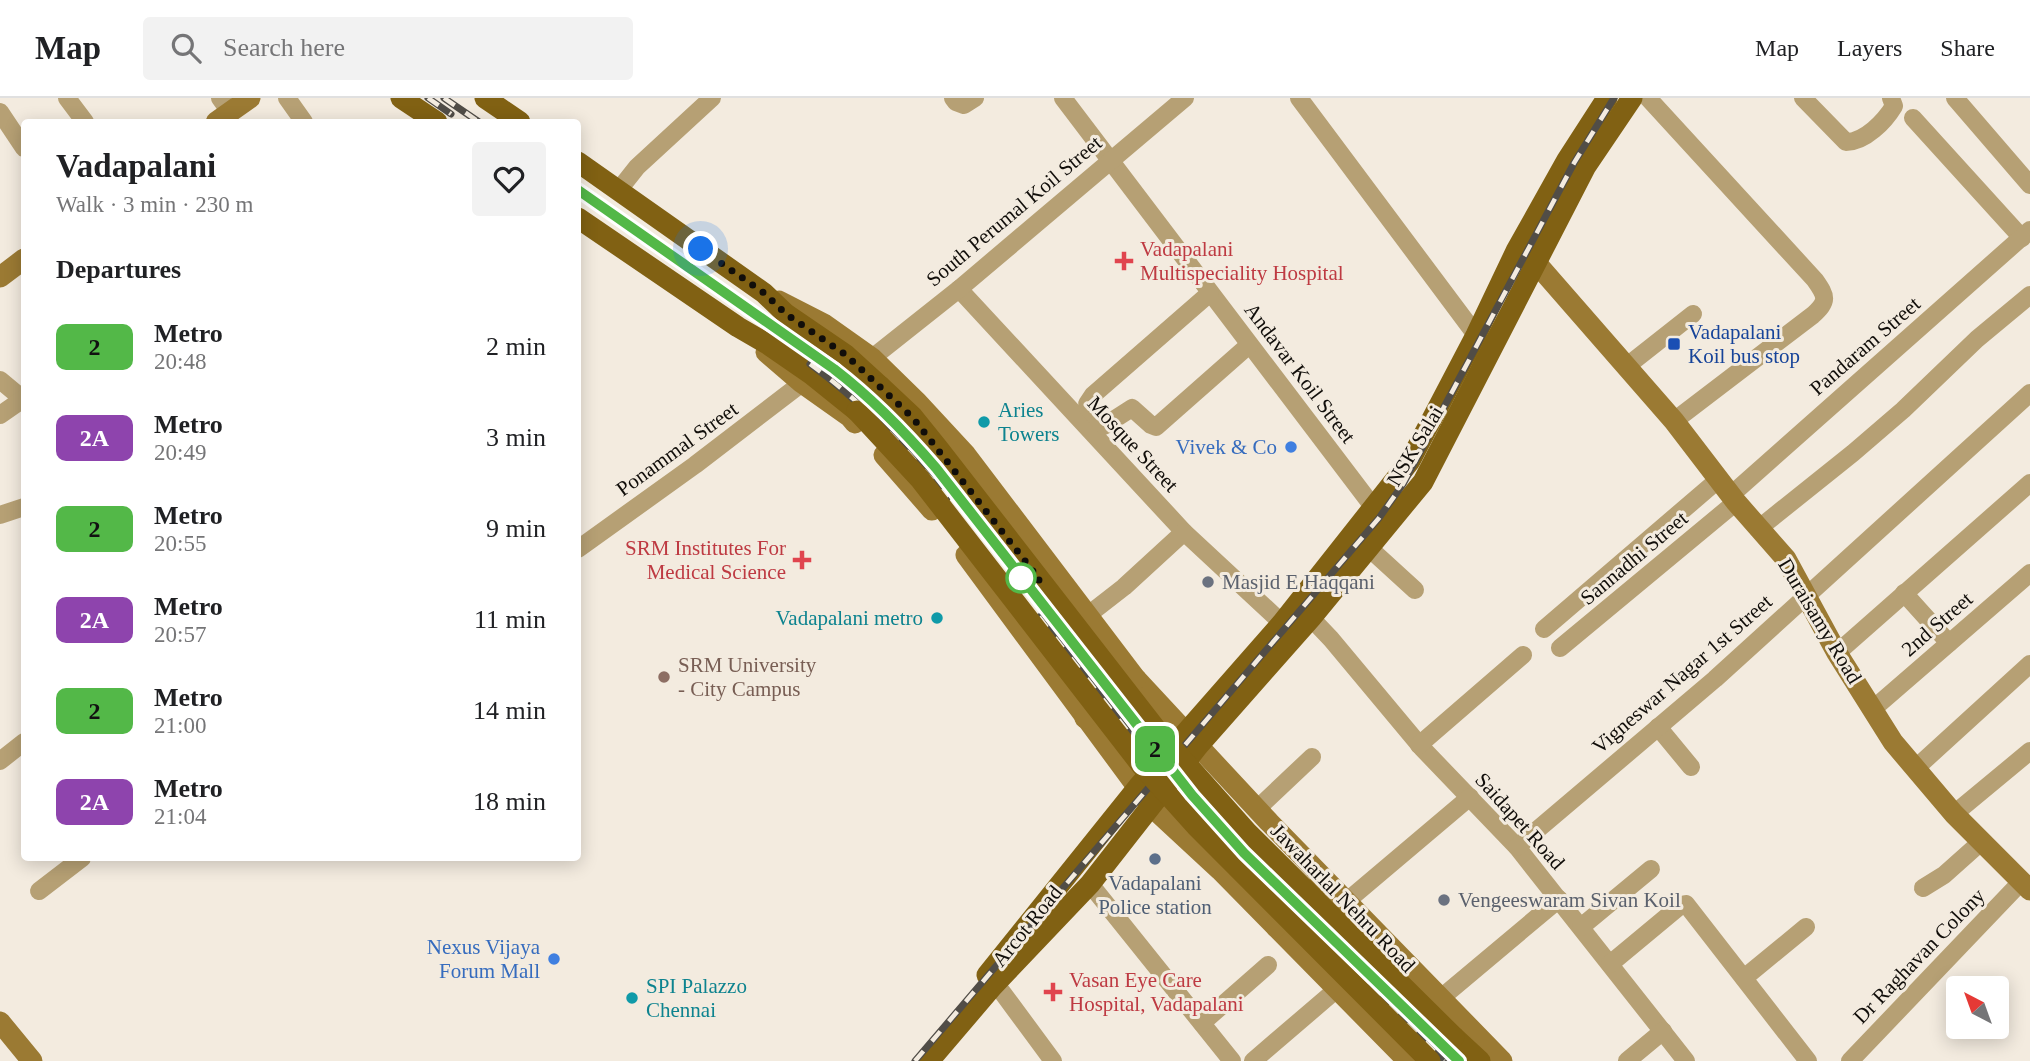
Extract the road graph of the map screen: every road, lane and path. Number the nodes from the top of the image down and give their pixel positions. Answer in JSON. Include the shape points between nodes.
{"nodes":[{"id":1,"x":67,"y":98,"type":"edge"},
{"id":2,"x":250,"y":98,"type":"edge"},
{"id":3,"x":287,"y":98,"type":"edge"},
{"id":4,"x":401,"y":98,"type":"edge"},
{"id":5,"x":485,"y":98,"type":"edge"},
{"id":6,"x":712,"y":98,"type":"edge"},
{"id":7,"x":1063,"y":98,"type":"edge"},
{"id":8,"x":1185,"y":98,"type":"edge"},
{"id":9,"x":1299,"y":98,"type":"edge"},
{"id":10,"x":1607,"y":98,"type":"edge"},
{"id":11,"x":1632,"y":98,"type":"edge"},
{"id":12,"x":1648,"y":98,"type":"edge"},
{"id":13,"x":1803,"y":98,"type":"edge"},
{"id":14,"x":1891,"y":98,"type":"edge"},
{"id":15,"x":1955,"y":98,"type":"edge"},
{"id":16,"x":222,"y":111,"type":"edge"},
{"id":17,"x":0,"y":112,"type":"edge"},
{"id":18,"x":1913,"y":118,"type":"dead end"},
{"id":19,"x":83,"y":119,"type":"edge"},
{"id":20,"x":302,"y":119,"type":"edge"},
{"id":21,"x":432,"y":119,"type":"edge"},
{"id":22,"x":516,"y":119,"type":"edge"},
{"id":23,"x":21,"y":144,"type":"edge"},
{"id":24,"x":1111,"y":160,"type":"junction"},
{"id":25,"x":581,"y":164,"type":"edge"},
{"id":26,"x":2030,"y":185,"type":"edge"},
{"id":27,"x":618,"y":191,"type":"junction"},
{"id":28,"x":581,"y":220,"type":"edge"},
{"id":29,"x":2026,"y":234,"type":"edge"},
{"id":30,"x":1516,"y":251,"type":"junction"},
{"id":31,"x":21,"y":261,"type":"edge"},
{"id":32,"x":1537,"y":264,"type":"junction"},
{"id":33,"x":0,"y":277,"type":"edge"},
{"id":34,"x":959,"y":289,"type":"junction"},
{"id":35,"x":764,"y":293,"type":"junction"},
{"id":36,"x":1210,"y":293,"type":"junction"},
{"id":37,"x":2030,"y":295,"type":"edge"},
{"id":38,"x":1693,"y":314,"type":"dead end"},
{"id":39,"x":738,"y":327,"type":"junction"},
{"id":40,"x":1476,"y":335,"type":"junction"},
{"id":41,"x":1249,"y":345,"type":"junction"},
{"id":42,"x":872,"y":358,"type":"junction"},
{"id":43,"x":1627,"y":366,"type":"junction"},
{"id":44,"x":0,"y":380,"type":"edge"},
{"id":45,"x":802,"y":383,"type":"junction"},
{"id":46,"x":2030,"y":393,"type":"edge"},
{"id":47,"x":21,"y":397,"type":"edge"},
{"id":48,"x":21,"y":401,"type":"edge"},
{"id":49,"x":0,"y":415,"type":"edge"},
{"id":50,"x":1674,"y":421,"type":"junction"},
{"id":51,"x":2030,"y":483,"type":"edge"},
{"id":52,"x":1729,"y":492,"type":"junction"},
{"id":53,"x":21,"y":508,"type":"edge"},
{"id":54,"x":1374,"y":508,"type":"junction"},
{"id":55,"x":0,"y":515,"type":"edge"},
{"id":56,"x":1758,"y":529,"type":"junction"},
{"id":57,"x":1184,"y":532,"type":"junction"},
{"id":58,"x":581,"y":541,"type":"edge"},
{"id":59,"x":1369,"y":548,"type":"junction"},
{"id":60,"x":2030,"y":573,"type":"edge"},
{"id":61,"x":1415,"y":590,"type":"dead end"},
{"id":62,"x":1904,"y":593,"type":"junction"},
{"id":63,"x":1807,"y":594,"type":"junction"},
{"id":64,"x":1088,"y":615,"type":"junction"},
{"id":65,"x":1311,"y":618,"type":"junction"},
{"id":66,"x":1282,"y":623,"type":"junction"},
{"id":67,"x":1544,"y":629,"type":"dead end"},
{"id":68,"x":1949,"y":643,"type":"junction"},
{"id":69,"x":1560,"y":648,"type":"dead end"},
{"id":70,"x":1837,"y":653,"type":"junction"},
{"id":71,"x":1523,"y":655,"type":"dead end"},
{"id":72,"x":2030,"y":664,"type":"edge"},
{"id":73,"x":1136,"y":679,"type":"junction"},
{"id":74,"x":1874,"y":709,"type":"junction"},
{"id":75,"x":1085,"y":718,"type":"junction"},
{"id":76,"x":1658,"y":727,"type":"junction"},
{"id":77,"x":1192,"y":739,"type":"junction"},
{"id":78,"x":21,"y":744,"type":"edge"},
{"id":79,"x":1419,"y":745,"type":"junction"},
{"id":80,"x":2030,"y":751,"type":"edge"},
{"id":81,"x":1312,"y":757,"type":"dead end"},
{"id":82,"x":0,"y":761,"type":"edge"},
{"id":83,"x":1691,"y":767,"type":"dead end"},
{"id":84,"x":1921,"y":776,"type":"junction"},
{"id":85,"x":1139,"y":787,"type":"junction"},
{"id":86,"x":1470,"y":797,"type":"junction"},
{"id":87,"x":1152,"y":807,"type":"junction"},
{"id":88,"x":1257,"y":809,"type":"junction"},
{"id":89,"x":1954,"y":814,"type":"junction"},
{"id":90,"x":1981,"y":842,"type":"junction"},
{"id":91,"x":1517,"y":847,"type":"junction"},
{"id":92,"x":78,"y":861,"type":"edge"},
{"id":93,"x":1651,"y":869,"type":"dead end"},
{"id":94,"x":1325,"y":879,"type":"junction"},
{"id":95,"x":1090,"y":884,"type":"junction"},
{"id":96,"x":2025,"y":886,"type":"edge"},
{"id":97,"x":1923,"y":888,"type":"dead end"},
{"id":98,"x":38,"y":891,"type":"dead end"},
{"id":99,"x":1559,"y":899,"type":"junction"},
{"id":100,"x":1347,"y":901,"type":"junction"},
{"id":101,"x":1276,"y":927,"type":"junction"},
{"id":102,"x":1581,"y":927,"type":"junction"},
{"id":103,"x":1806,"y":927,"type":"dead end"},
{"id":104,"x":1610,"y":964,"type":"junction"},
{"id":105,"x":1268,"y":965,"type":"dead end"},
{"id":106,"x":1744,"y":978,"type":"junction"},
{"id":107,"x":993,"y":986,"type":"junction"},
{"id":108,"x":1337,"y":989,"type":"junction"},
{"id":109,"x":1441,"y":998,"type":"junction"},
{"id":110,"x":0,"y":1022,"type":"edge"},
{"id":111,"x":1202,"y":1023,"type":"junction"},
{"id":112,"x":947,"y":1031,"type":"junction"},
{"id":113,"x":1663,"y":1031,"type":"junction"},
{"id":114,"x":32,"y":1061,"type":"edge"},
{"id":115,"x":912,"y":1061,"type":"edge"},
{"id":116,"x":929,"y":1061,"type":"edge"},
{"id":117,"x":1054,"y":1061,"type":"edge"},
{"id":118,"x":1232,"y":1061,"type":"edge"},
{"id":119,"x":1252,"y":1061,"type":"edge"},
{"id":120,"x":1408,"y":1061,"type":"edge"},
{"id":121,"x":1430,"y":1061,"type":"edge"},
{"id":122,"x":1480,"y":1061,"type":"edge"},
{"id":123,"x":1502,"y":1061,"type":"edge"},
{"id":124,"x":1628,"y":1061,"type":"edge"},
{"id":125,"x":1686,"y":1061,"type":"edge"},
{"id":126,"x":1808,"y":1061,"type":"edge"},
{"id":127,"x":1850,"y":1061,"type":"edge"}],
"edges":[{"from":1,"to":19,"type":"street"},
{"from":2,"to":16,"type":"street"},
{"from":3,"to":20,"type":"street"},
{"from":4,"to":21,"type":"main road"},
{"from":5,"to":22,"type":"main road"},
{"from":6,"to":27,"type":"street","via":[[637,167]]},
{"from":7,"to":24,"type":"street","name":"Andavar Koil Street"},
{"from":8,"to":24,"type":"street","name":"South Perumal Koil Street"},
{"from":9,"to":40,"type":"street"},
{"from":10,"to":30,"type":"main road","name":"NSK Salai"},
{"from":11,"to":32,"type":"main road","via":[[1586,166]]},
{"from":12,"to":50,"type":"street","via":[[1815,280],[1825,300],[1813,315]]},
{"from":13,"to":14,"type":"street","via":[[1846,142],[1866,135],[1889,114],[1894,106]]},
{"from":15,"to":26,"type":"street"},
{"from":17,"to":23,"type":"street"},
{"from":18,"to":29,"type":"street"},
{"from":24,"to":34,"type":"street","name":"South Perumal Koil Street"},
{"from":24,"to":36,"type":"street","name":"Andavar Koil Street"},
{"from":25,"to":27,"type":"main road"},
{"from":27,"to":35,"type":"main road"},
{"from":28,"to":39,"type":"main road"},
{"from":29,"to":52,"type":"street","name":"Pandaram Street"},
{"from":30,"to":32,"type":"street","name":"Duraisamy Road"},
{"from":30,"to":40,"type":"main road","name":"NSK Salai"},
{"from":31,"to":33,"type":"street"},
{"from":32,"to":43,"type":"street","name":"Duraisamy Road"},
{"from":32,"to":59,"type":"main road","via":[[1423,482]]},
{"from":34,"to":42,"type":"street","name":"South Perumal Koil Street"},
{"from":34,"to":57,"type":"street","name":"Mosque Street"},
{"from":35,"to":42,"type":"street","name":"Jawaharlal Nehru Road","via":[[824,324]]},
{"from":35,"to":122,"type":"main road","bridge":true,"via":[[846,355],[913,418],[1159,733],[1247,832]]},
{"from":36,"to":41,"type":"street","name":"Andavar Koil Street"},
{"from":36,"to":41,"type":"street","via":[[1093,396],[1088,408],[1104,426],[1132,408],[1156,427]]},
{"from":37,"to":56,"type":"street","via":[[1903,410]]},
{"from":38,"to":43,"type":"street"},
{"from":39,"to":45,"type":"street"},
{"from":39,"to":121,"type":"main road","bridge":true,"via":[[811,374],[856,411],[920,479],[1142,766]]},
{"from":40,"to":54,"type":"main road","name":"NSK Salai","via":[[1410,461]]},
{"from":41,"to":54,"type":"street","name":"Andavar Koil Street"},
{"from":42,"to":64,"type":"street","name":"Jawaharlal Nehru Road","via":[[965,455]]},
{"from":43,"to":50,"type":"street","name":"Duraisamy Road"},
{"from":44,"to":47,"type":"street"},
{"from":45,"to":58,"type":"street","name":"Ponammal Street","via":[[695,465]]},
{"from":45,"to":75,"type":"street","via":[[850,417],[928,503]]},
{"from":46,"to":63,"type":"street","name":"Vigneswar Nagar 1st Street"},
{"from":48,"to":49,"type":"street"},
{"from":50,"to":52,"type":"street","name":"Duraisamy Road"},
{"from":51,"to":62,"type":"street"},
{"from":52,"to":56,"type":"street","name":"Duraisamy Road"},
{"from":52,"to":67,"type":"street"},
{"from":52,"to":69,"type":"street","name":"Sannadhi Street"},
{"from":53,"to":55,"type":"street"},
{"from":54,"to":66,"type":"main road","name":"NSK Salai"},
{"from":56,"to":63,"type":"street","name":"Duraisamy Road","via":[[1786,559]]},
{"from":57,"to":64,"type":"street"},
{"from":57,"to":66,"type":"street","name":"Mosque Street"},
{"from":59,"to":61,"type":"street"},
{"from":59,"to":65,"type":"main road"},
{"from":60,"to":68,"type":"street","name":"2nd Street"},
{"from":62,"to":68,"type":"street"},
{"from":62,"to":70,"type":"street"},
{"from":63,"to":70,"type":"street","name":"Duraisamy Road"},
{"from":63,"to":76,"type":"street","name":"Vigneswar Nagar 1st Street"},
{"from":64,"to":73,"type":"street","name":"Jawaharlal Nehru Road"},
{"from":65,"to":77,"type":"main road"},
{"from":65,"to":79,"type":"street","name":"Saidapet Road"},
{"from":66,"to":77,"type":"main road","name":"NSK Salai"},
{"from":68,"to":74,"type":"street","name":"2nd Street"},
{"from":70,"to":74,"type":"street","name":"Duraisamy Road"},
{"from":71,"to":79,"type":"street"},
{"from":72,"to":84,"type":"street","via":[[1916,768]]},
{"from":73,"to":75,"type":"street"},
{"from":73,"to":77,"type":"street","name":"Jawaharlal Nehru Road"},
{"from":74,"to":84,"type":"street","name":"Duraisamy Road"},
{"from":75,"to":85,"type":"street"},
{"from":76,"to":83,"type":"street"},
{"from":76,"to":91,"type":"street","name":"Vigneswar Nagar 1st Street"},
{"from":77,"to":85,"type":"main road","name":"NSK Salai"},
{"from":77,"to":87,"type":"main road","name":"Arcot Road"},
{"from":77,"to":88,"type":"street","name":"Jawaharlal Nehru Road"},
{"from":78,"to":82,"type":"street"},
{"from":79,"to":86,"type":"street","name":"Saidapet Road"},
{"from":80,"to":89,"type":"street"},
{"from":81,"to":88,"type":"street"},
{"from":84,"to":89,"type":"street","name":"Duraisamy Road"},
{"from":85,"to":87,"type":"street"},
{"from":85,"to":112,"type":"main road","name":"Arcot Road","via":[[985,977]]},
{"from":86,"to":91,"type":"street","name":"Saidapet Road"},
{"from":86,"to":100,"type":"street"},
{"from":87,"to":95,"type":"main road","name":"Arcot Road"},
{"from":87,"to":101,"type":"street"},
{"from":88,"to":94,"type":"street","name":"Jawaharlal Nehru Road"},
{"from":89,"to":90,"type":"street","name":"Duraisamy Road"},
{"from":90,"to":96,"type":"street","name":"Duraisamy Road"},
{"from":90,"to":97,"type":"street"},
{"from":91,"to":99,"type":"street","name":"Saidapet Road"},
{"from":92,"to":98,"type":"street"},
{"from":93,"to":102,"type":"street"},
{"from":94,"to":100,"type":"street","name":"Jawaharlal Nehru Road"},
{"from":94,"to":101,"type":"street"},
{"from":95,"to":107,"type":"main road","name":"Arcot Road"},
{"from":95,"to":111,"type":"street"},
{"from":96,"to":127,"type":"street","name":"Dr Raghavan Colony"},
{"from":99,"to":102,"type":"street","name":"Saidapet Road"},
{"from":99,"to":109,"type":"street"},
{"from":100,"to":109,"type":"street","name":"Jawaharlal Nehru Road"},
{"from":101,"to":108,"type":"street"},
{"from":102,"to":104,"type":"street","name":"Saidapet Road"},
{"from":103,"to":106,"type":"street"},
{"from":104,"to":106,"type":"street","via":[[1686,904]]},
{"from":104,"to":113,"type":"street","name":"Saidapet Road"},
{"from":105,"to":111,"type":"street"},
{"from":106,"to":126,"type":"street"},
{"from":107,"to":112,"type":"main road","name":"Arcot Road"},
{"from":107,"to":117,"type":"street"},
{"from":108,"to":119,"type":"street"},
{"from":108,"to":120,"type":"street"},
{"from":109,"to":123,"type":"street","name":"Jawaharlal Nehru Road"},
{"from":110,"to":114,"type":"street"},
{"from":111,"to":118,"type":"street"},
{"from":112,"to":115,"type":"main road","name":"Arcot Road"},
{"from":112,"to":116,"type":"main road","name":"Arcot Road"},
{"from":113,"to":124,"type":"street"},
{"from":113,"to":125,"type":"street","name":"Saidapet Road"}]}
